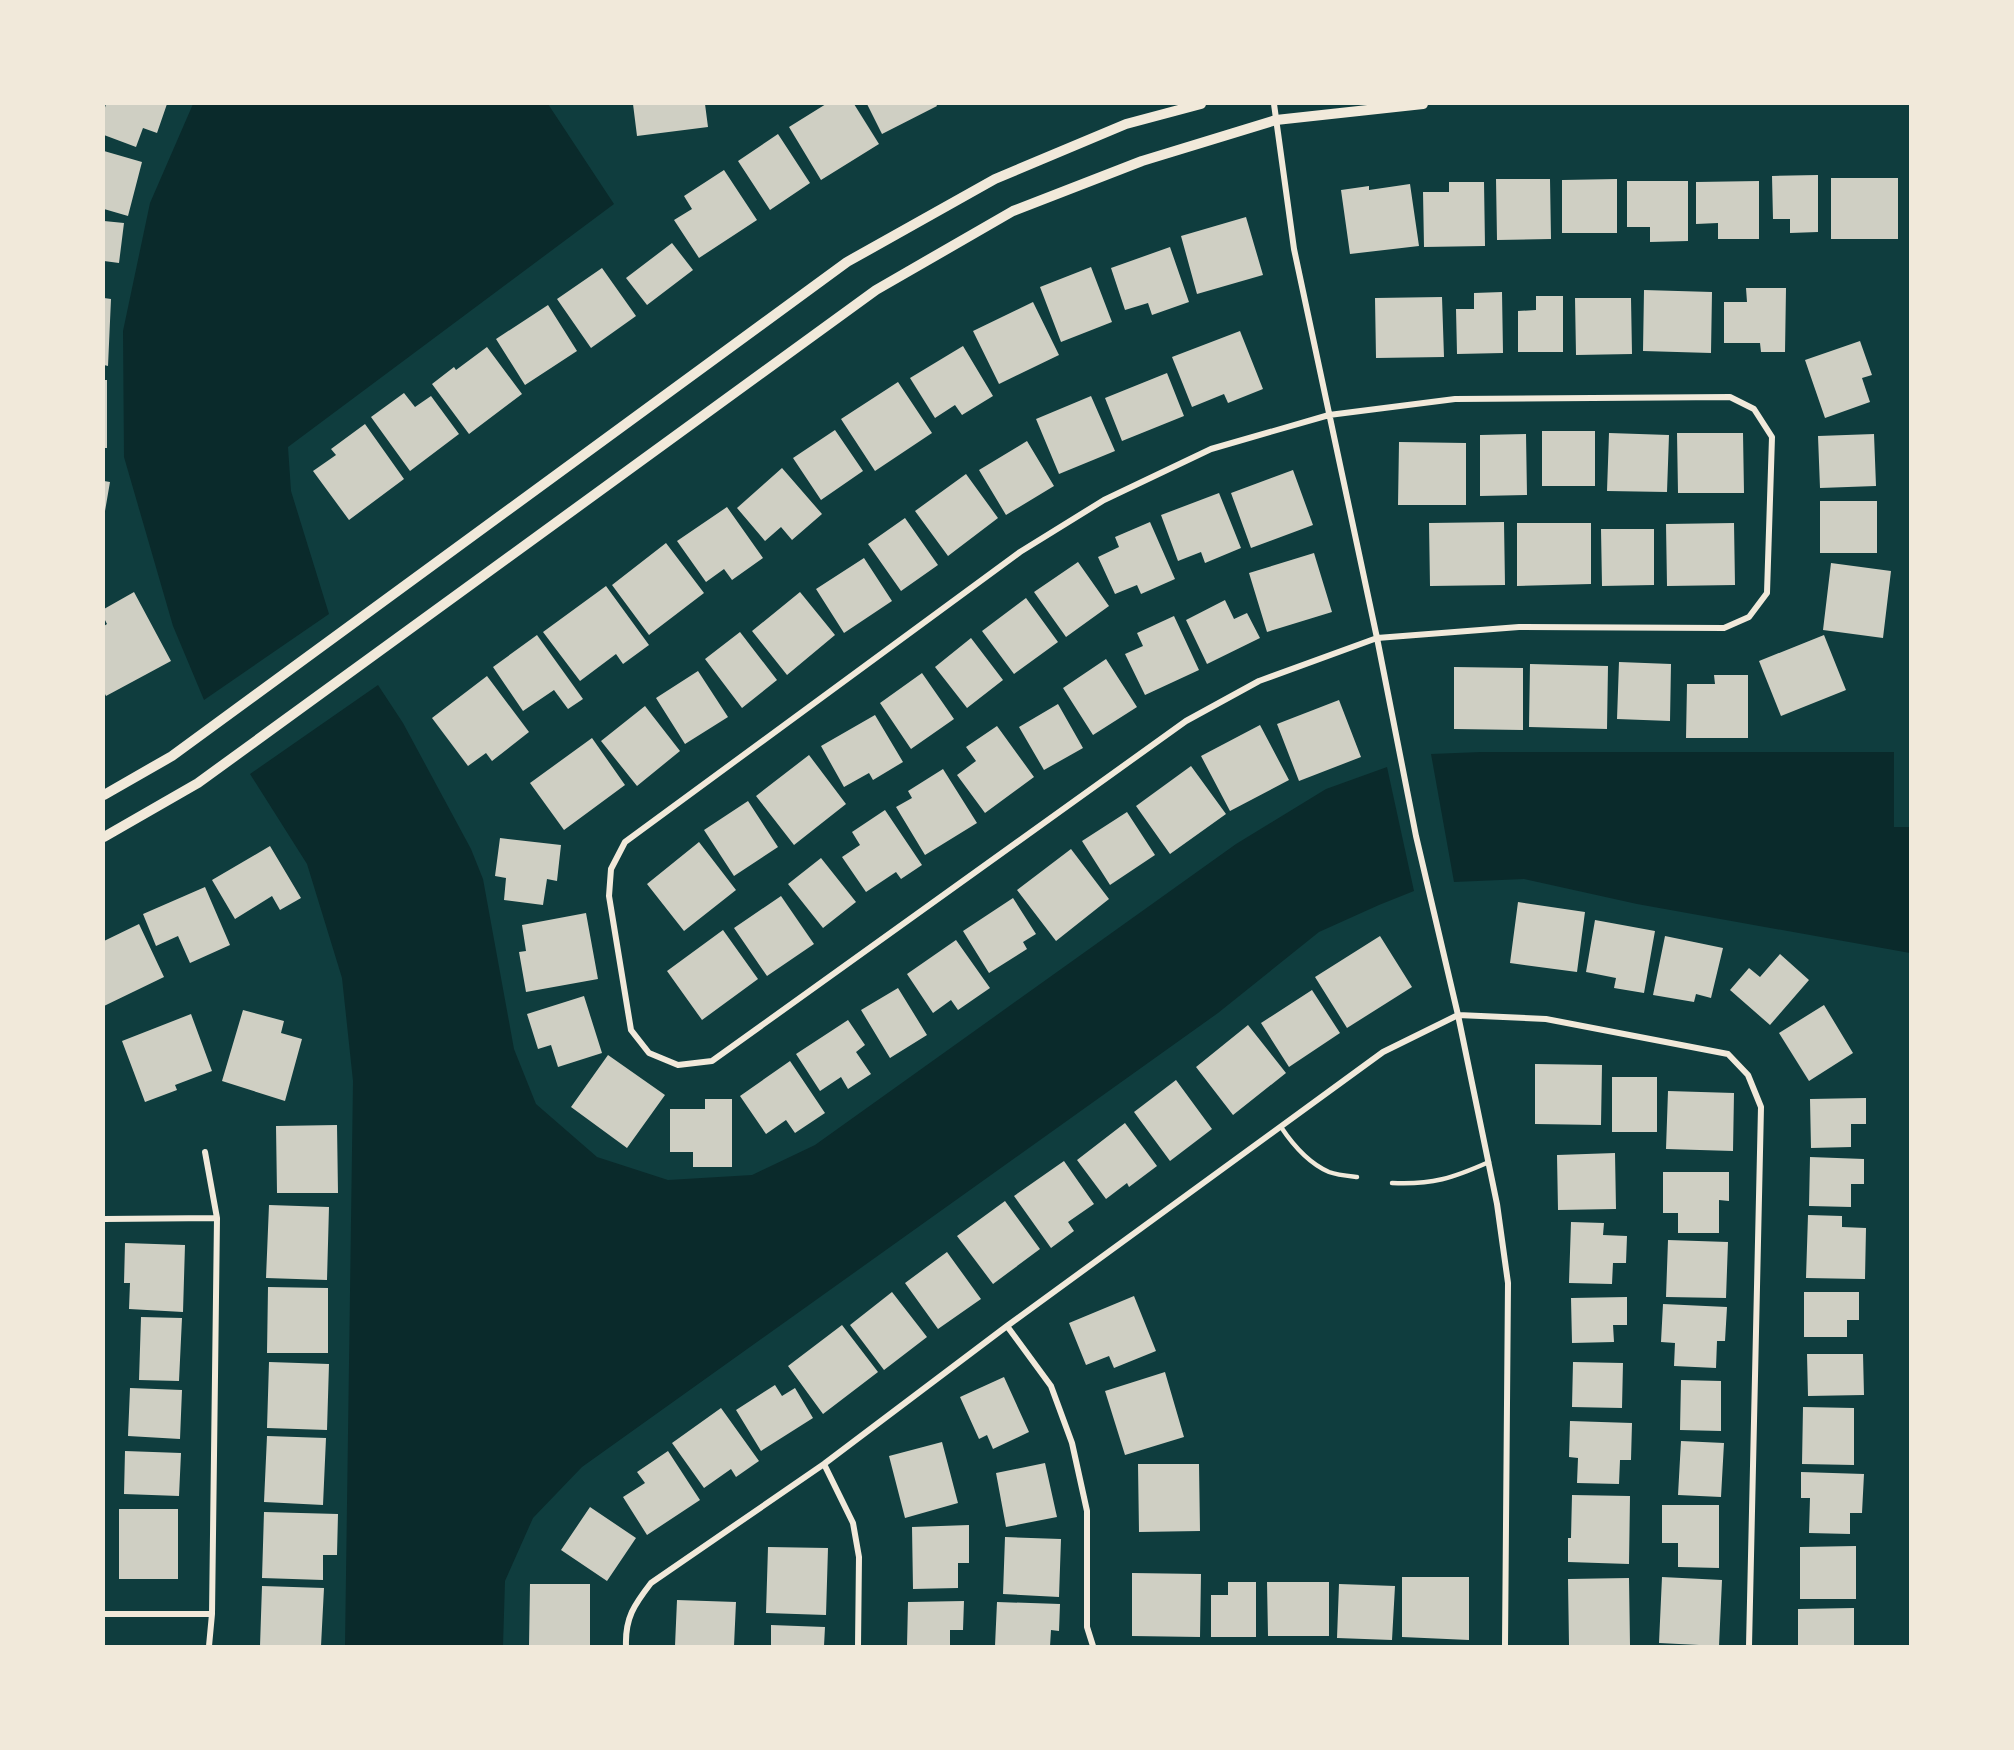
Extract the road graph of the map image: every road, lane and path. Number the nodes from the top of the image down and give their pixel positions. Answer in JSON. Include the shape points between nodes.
{"nodes":[{"id":1,"x":1201,"y":104,"type":"edge"},
{"id":2,"x":1274,"y":104,"type":"edge"},
{"id":3,"x":1423,"y":104,"type":"edge"},
{"id":4,"x":1276,"y":120,"type":"junction"},
{"id":5,"x":1329,"y":415,"type":"junction"},
{"id":6,"x":1377,"y":638,"type":"junction"},
{"id":7,"x":104,"y":795,"type":"edge"},
{"id":8,"x":104,"y":837,"type":"edge"},
{"id":9,"x":1458,"y":1015,"type":"junction"},
{"id":10,"x":1281,"y":1127,"type":"junction"},
{"id":11,"x":205,"y":1152,"type":"dead end"},
{"id":12,"x":1489,"y":1162,"type":"junction"},
{"id":13,"x":1357,"y":1177,"type":"dead end"},
{"id":14,"x":1392,"y":1183,"type":"dead end"},
{"id":15,"x":217,"y":1218,"type":"junction"},
{"id":16,"x":104,"y":1219,"type":"edge"},
{"id":17,"x":1007,"y":1326,"type":"junction"},
{"id":18,"x":824,"y":1464,"type":"junction"},
{"id":19,"x":104,"y":1614,"type":"edge"},
{"id":20,"x":212,"y":1614,"type":"junction"},
{"id":21,"x":209,"y":1647,"type":"edge"},
{"id":22,"x":626,"y":1647,"type":"edge"},
{"id":23,"x":858,"y":1647,"type":"edge"},
{"id":24,"x":1093,"y":1647,"type":"edge"},
{"id":25,"x":1505,"y":1647,"type":"edge"},
{"id":26,"x":1749,"y":1647,"type":"edge"}],
"edges":[{"from":1,"to":7,"type":"street","via":[[1126,124],[995,179],[847,262],[172,756]]},
{"from":2,"to":4,"type":"street"},
{"from":3,"to":4,"type":"street"},
{"from":4,"to":5,"type":"street","via":[[1294,249]]},
{"from":4,"to":8,"type":"street","via":[[1142,161],[1013,211],[876,290],[198,783]]},
{"from":5,"to":6,"type":"street"},
{"from":5,"to":6,"type":"street","via":[[1455,399],[1730,397],[1755,409],[1772,436],[1767,593],[1749,617],[1724,628],[1519,627]]},
{"from":5,"to":6,"type":"street","via":[[1211,449],[1104,500],[1020,552],[625,842],[611,869],[609,896],[632,1030],[649,1053],[678,1065],[712,1061],[1186,721],[1259,681]]},
{"from":6,"to":9,"type":"street","via":[[1416,836]]},
{"from":9,"to":10,"type":"street","via":[[1383,1052]]},
{"from":9,"to":12,"type":"street"},
{"from":9,"to":26,"type":"street","via":[[1546,1019],[1728,1054],[1748,1075],[1761,1107]]},
{"from":10,"to":13,"type":"lane","via":[[1310,1160],[1330,1173]]},
{"from":10,"to":17,"type":"street"},
{"from":11,"to":15,"type":"street"},
{"from":12,"to":14,"type":"lane","via":[[1443,1181]]},
{"from":12,"to":25,"type":"street","via":[[1508,1283]]},
{"from":15,"to":16,"type":"street"},
{"from":15,"to":20,"type":"street"},
{"from":17,"to":18,"type":"street"},
{"from":17,"to":24,"type":"street","via":[[1051,1386],[1072,1443],[1087,1511],[1087,1627]]},
{"from":18,"to":22,"type":"street","via":[[651,1583],[633,1607],[625,1630]]},
{"from":18,"to":23,"type":"street","via":[[853,1523],[859,1557]]},
{"from":19,"to":20,"type":"street"},
{"from":20,"to":21,"type":"street"}]}
